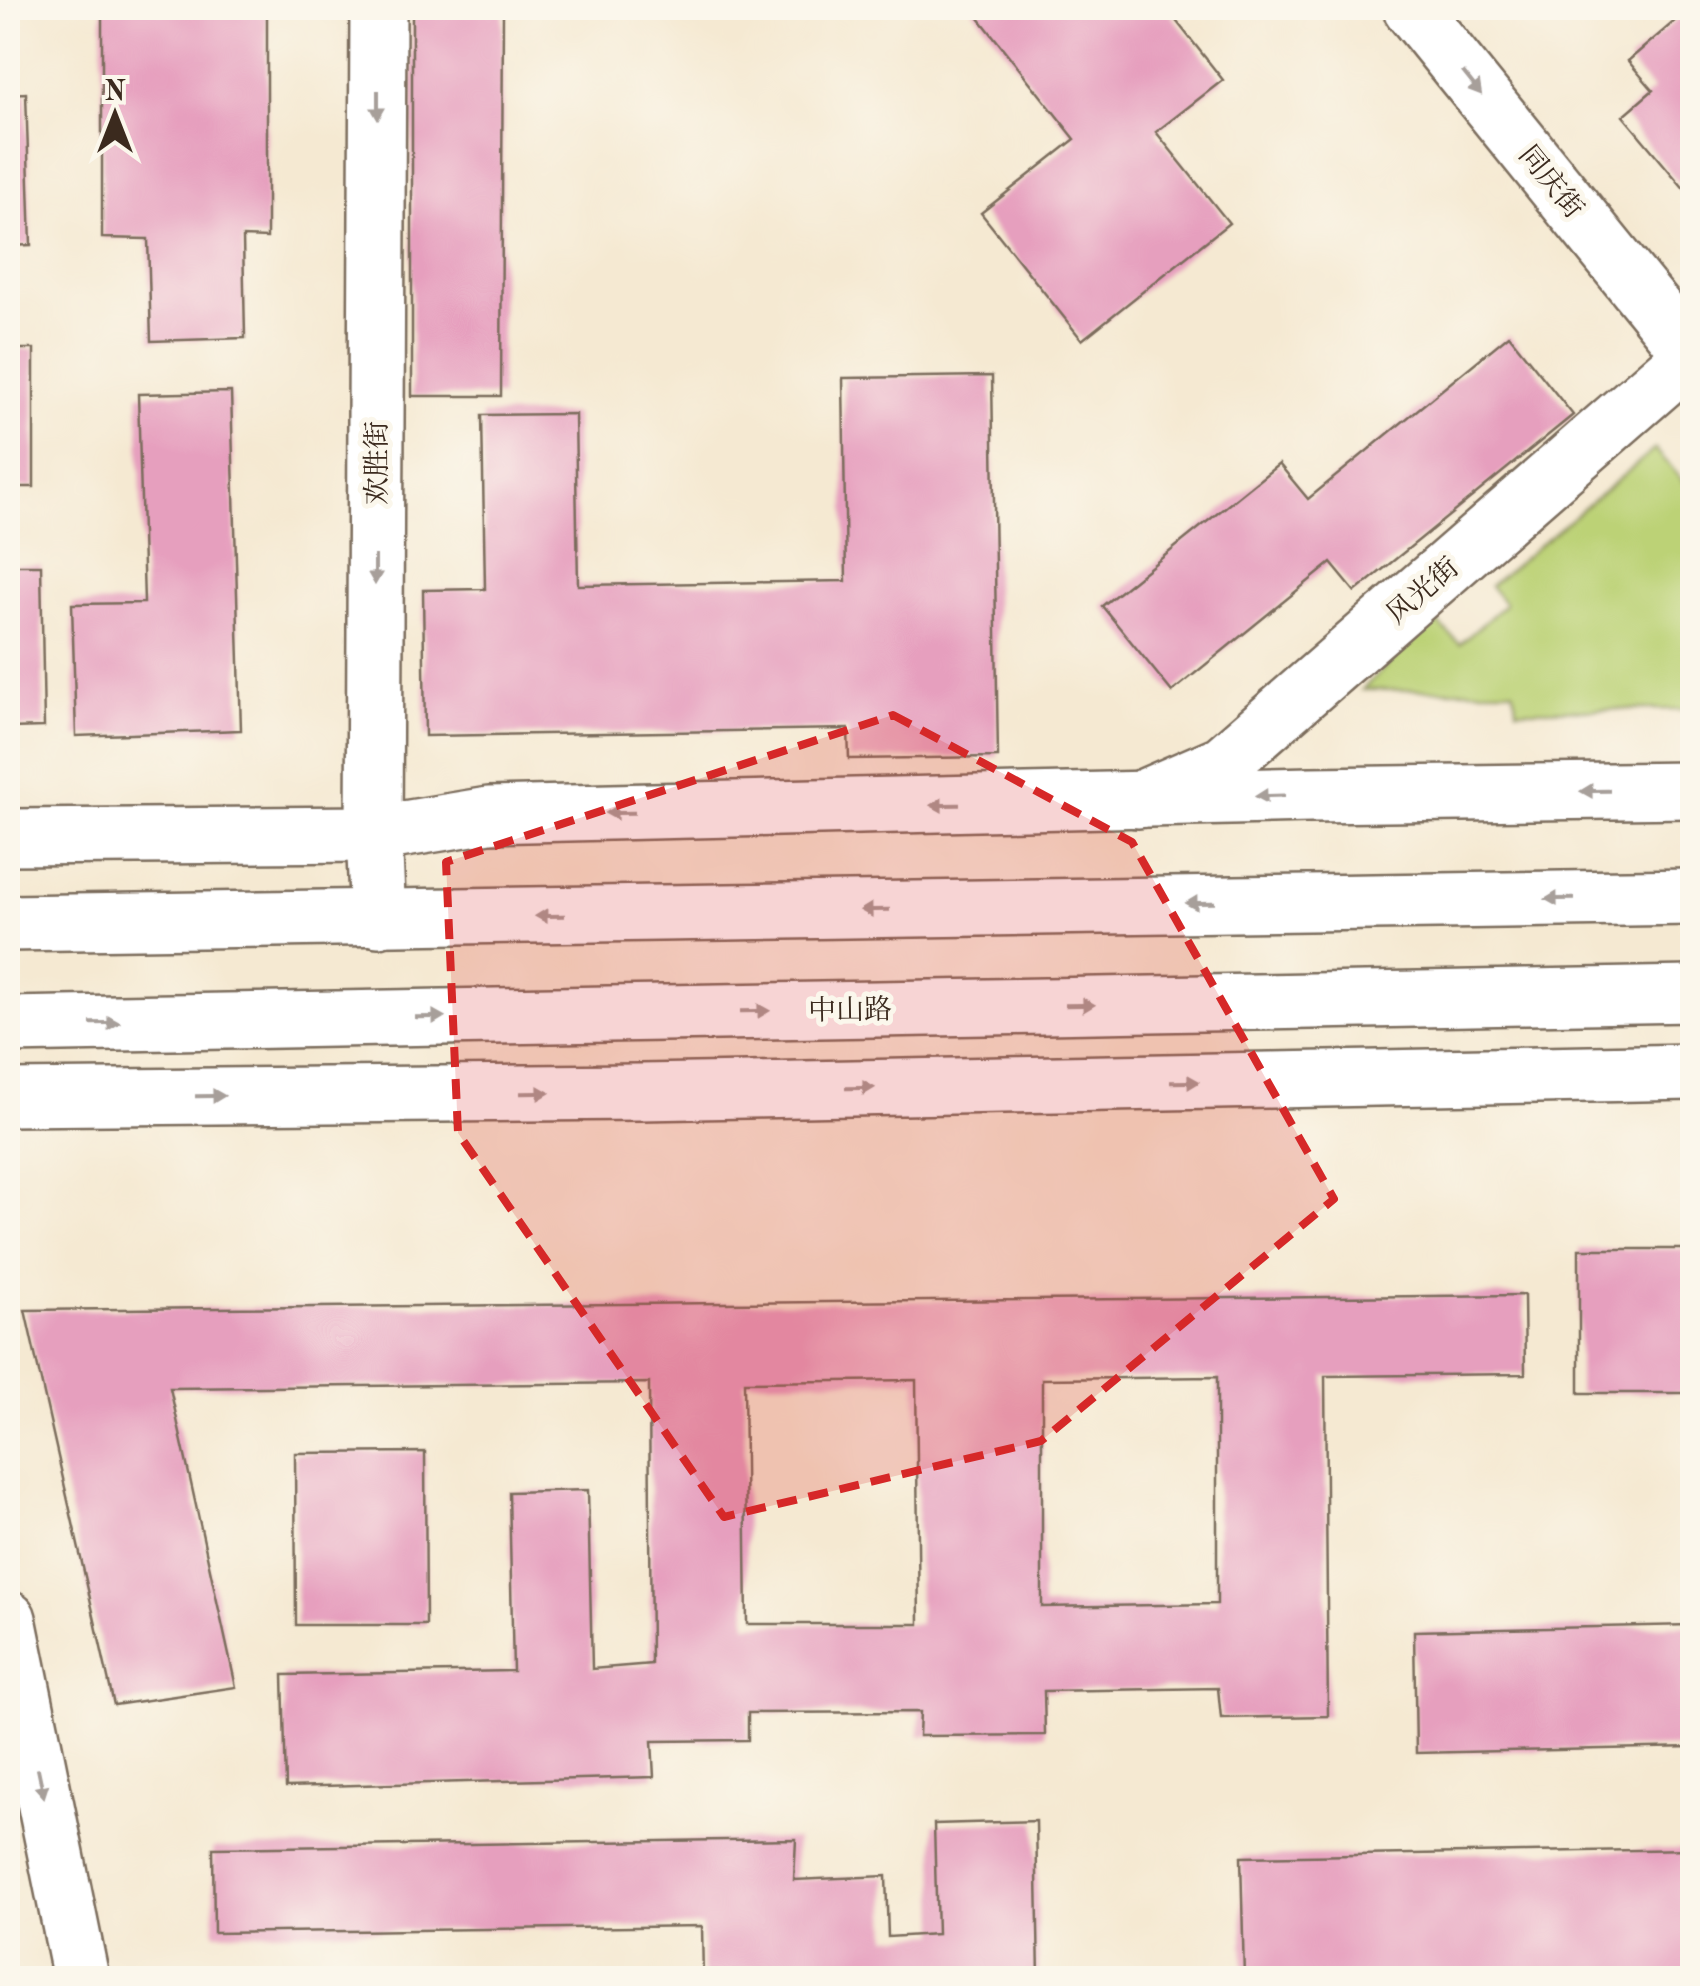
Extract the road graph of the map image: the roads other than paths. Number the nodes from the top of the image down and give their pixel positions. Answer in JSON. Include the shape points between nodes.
{"nodes":[{"id":1,"x":378,"y":8,"type":"edge"},
{"id":2,"x":1410,"y":8,"type":"edge"},
{"id":3,"x":1692,"y":354,"type":"edge"},
{"id":4,"x":1692,"y":790,"type":"edge"},
{"id":5,"x":1135,"y":801,"type":"junction"},
{"id":6,"x":374,"y":834,"type":"junction"},
{"id":7,"x":8,"y":837,"type":"edge"},
{"id":8,"x":1692,"y":897,"type":"edge"},
{"id":9,"x":378,"y":919,"type":"junction"},
{"id":10,"x":8,"y":923,"type":"edge"},
{"id":11,"x":1692,"y":994,"type":"edge"},
{"id":12,"x":8,"y":1025,"type":"edge"},
{"id":13,"x":1692,"y":1072,"type":"edge"},
{"id":14,"x":8,"y":1098,"type":"edge"},
{"id":15,"x":10,"y":1647,"type":"edge"},
{"id":16,"x":81,"y":1978,"type":"edge"}],
"edges":[{"from":1,"to":6,"type":"main road","name":"欢胜街","one_way":true},
{"from":2,"to":3,"type":"main road","name":"同庆街","one_way":true},
{"from":3,"to":5,"type":"main road","name":"风光街","via":[[1223,763]]},
{"from":4,"to":5,"type":"main road","one_way":true},
{"from":5,"to":6,"type":"main road","one_way":true,"via":[[489,816]]},
{"from":6,"to":7,"type":"main road"},
{"from":6,"to":9,"type":"main road","name":"欢胜街"},
{"from":8,"to":9,"type":"main road","one_way":true},
{"from":9,"to":10,"type":"main road"},
{"from":12,"to":11,"type":"main road","name":"中山路","one_way":true},
{"from":14,"to":13,"type":"main road","one_way":true},
{"from":15,"to":16,"type":"main road","one_way":true}]}
